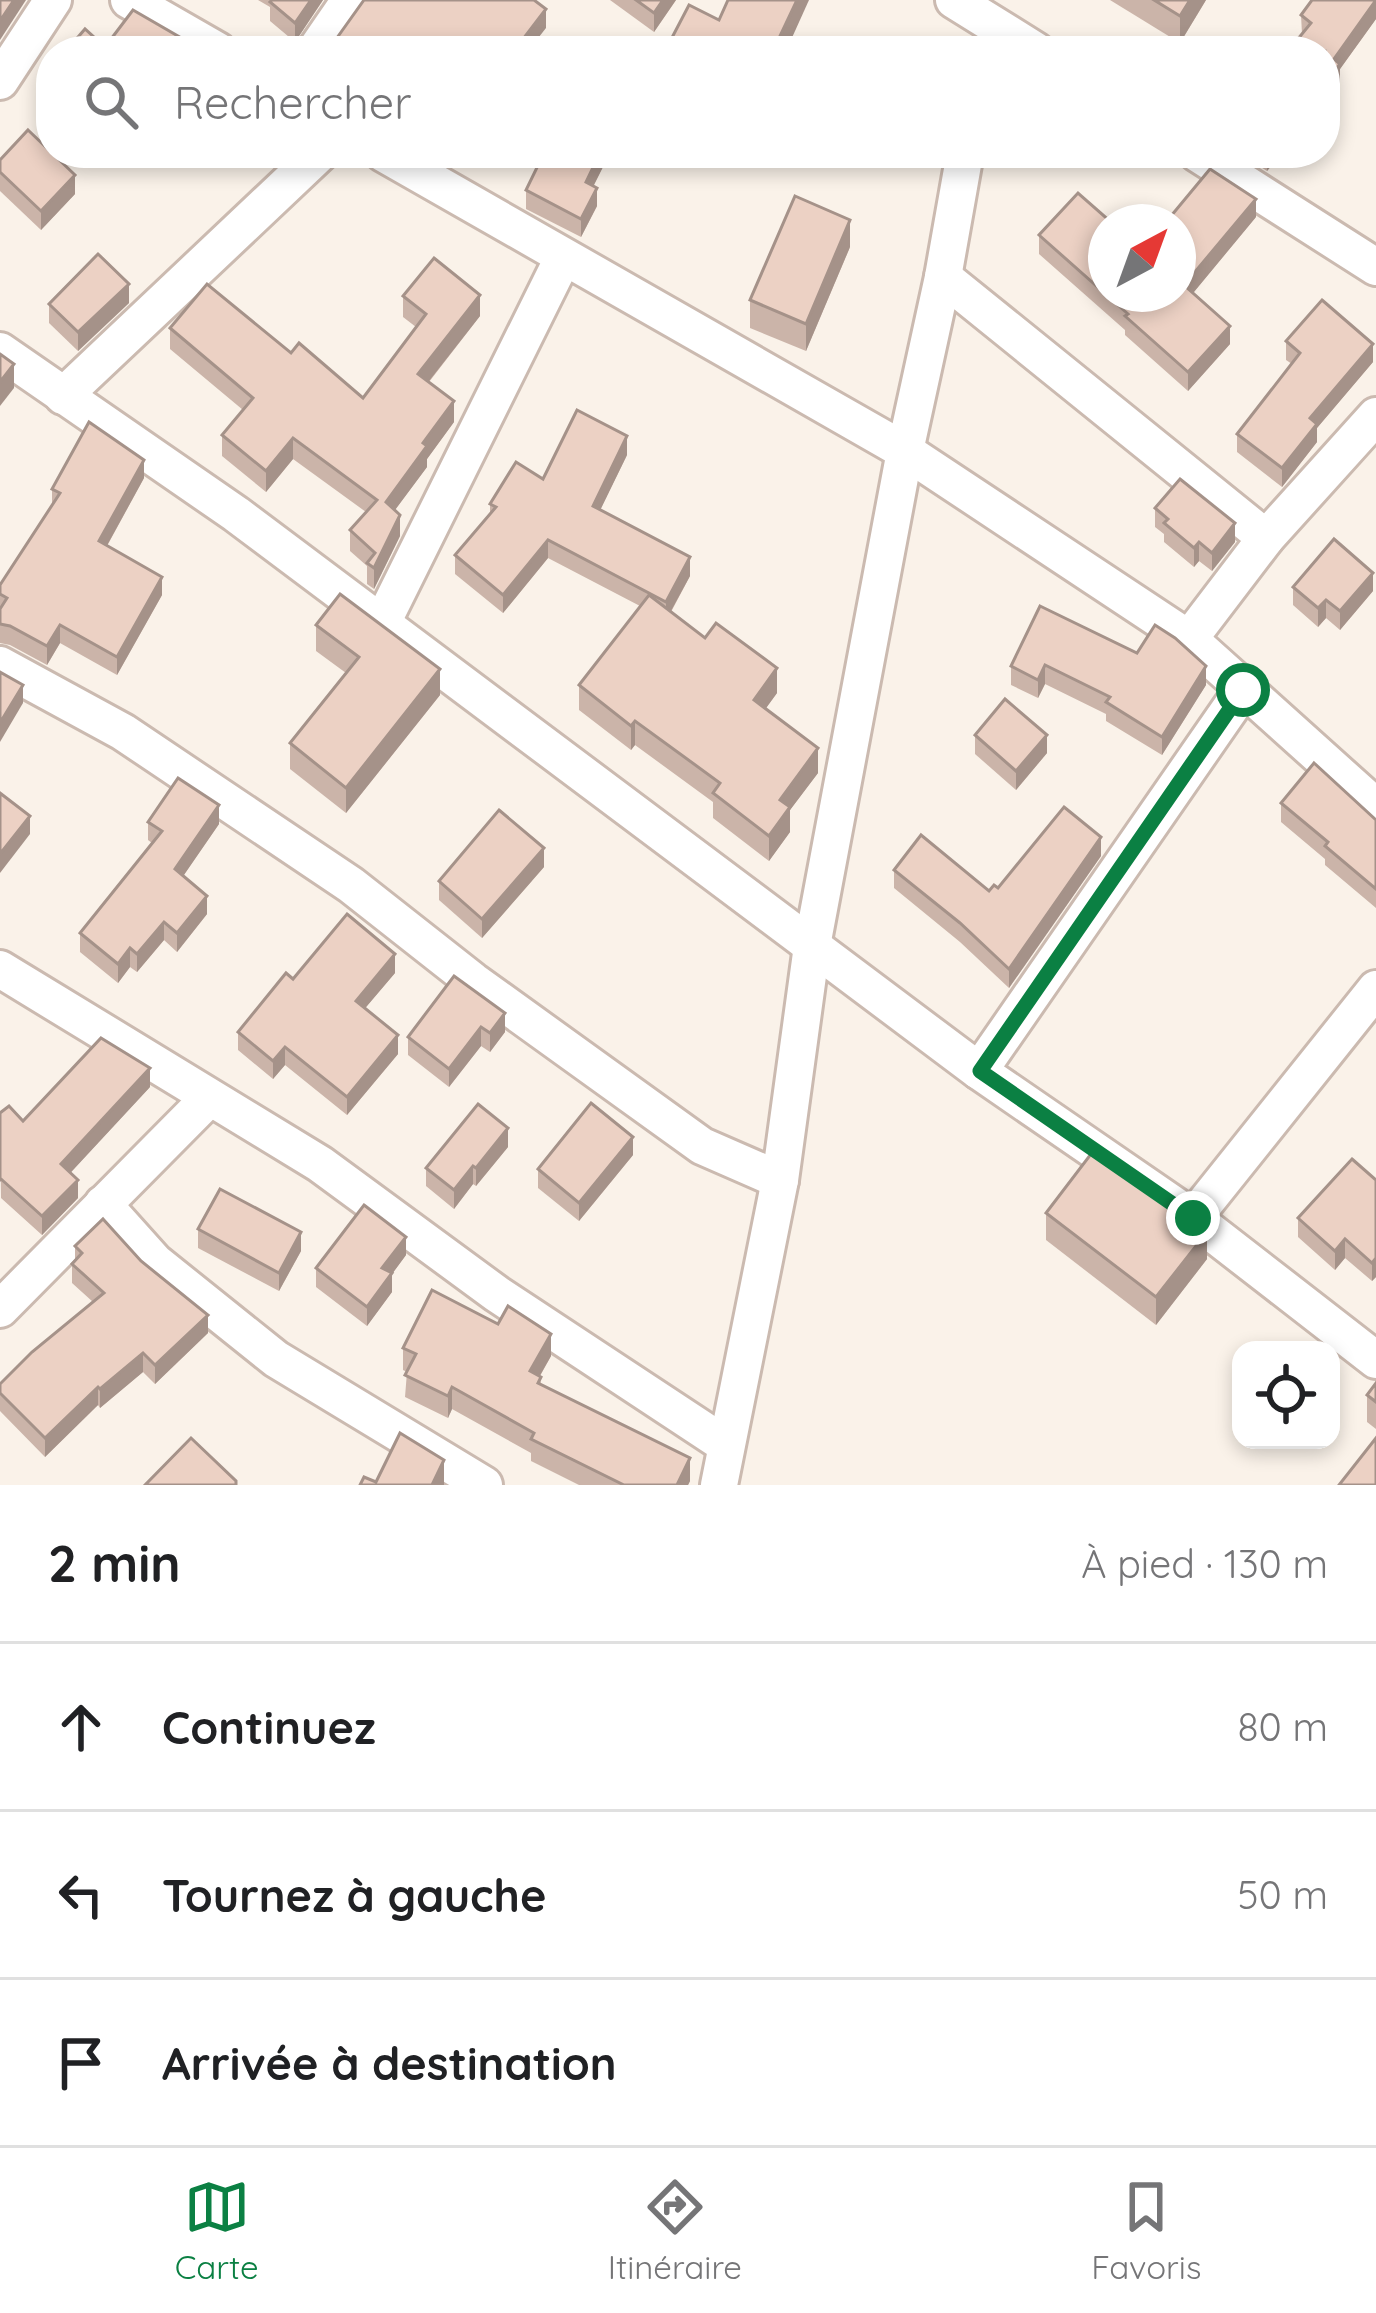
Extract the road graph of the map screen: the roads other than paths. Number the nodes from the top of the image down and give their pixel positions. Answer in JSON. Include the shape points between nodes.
{"nodes":[{"id":1,"x":53,"y":0,"type":"edge"},
{"id":2,"x":129,"y":0,"type":"edge"},
{"id":3,"x":350,"y":0,"type":"edge"},
{"id":4,"x":954,"y":0,"type":"edge"},
{"id":5,"x":989,"y":24,"type":"edge"},
{"id":6,"x":192,"y":36,"type":"edge"},
{"id":7,"x":325,"y":36,"type":"edge"},
{"id":8,"x":0,"y":81,"type":"edge"},
{"id":9,"x":304,"y":168,"type":"edge"},
{"id":10,"x":409,"y":168,"type":"edge"},
{"id":11,"x":962,"y":168,"type":"edge"},
{"id":12,"x":1221,"y":168,"type":"edge"},
{"id":13,"x":563,"y":258,"type":"junction"},
{"id":14,"x":1376,"y":267,"type":"edge"},
{"id":15,"x":943,"y":277,"type":"junction"},
{"id":16,"x":0,"y":351,"type":"edge"},
{"id":17,"x":63,"y":396,"type":"junction"},
{"id":18,"x":1376,"y":416,"type":"edge"},
{"id":19,"x":905,"y":451,"type":"junction"},
{"id":20,"x":1266,"y":538,"type":"junction"},
{"id":21,"x":381,"y":625,"type":"junction"},
{"id":22,"x":1189,"y":639,"type":"junction"},
{"id":23,"x":0,"y":665,"type":"edge"},
{"id":24,"x":1243,"y":690,"type":"junction"},
{"id":25,"x":1376,"y":807,"type":"edge"},
{"id":26,"x":812,"y":946,"type":"junction"},
{"id":27,"x":0,"y":969,"type":"edge"},
{"id":28,"x":1376,"y":989,"type":"edge"},
{"id":29,"x":980,"y":1071,"type":"junction"},
{"id":30,"x":209,"y":1098,"type":"junction"},
{"id":31,"x":780,"y":1180,"type":"junction"},
{"id":32,"x":103,"y":1204,"type":"junction"},
{"id":33,"x":1193,"y":1218,"type":"junction"},
{"id":34,"x":0,"y":1309,"type":"edge"},
{"id":35,"x":1374,"y":1354,"type":"edge"},
{"id":36,"x":726,"y":1445,"type":"junction"},
{"id":37,"x":484,"y":1485,"type":"edge"},
{"id":38,"x":719,"y":1485,"type":"edge"}],
"edges":[{"from":1,"to":8,"type":"street"},
{"from":2,"to":6,"type":"street"},
{"from":3,"to":7,"type":"street"},
{"from":4,"to":5,"type":"street"},
{"from":9,"to":17,"type":"street"},
{"from":10,"to":13,"type":"street"},
{"from":11,"to":15,"type":"street"},
{"from":12,"to":14,"type":"street"},
{"from":13,"to":19,"type":"street"},
{"from":13,"to":21,"type":"street"},
{"from":15,"to":19,"type":"street"},
{"from":15,"to":20,"type":"street"},
{"from":16,"to":17,"type":"street"},
{"from":17,"to":21,"type":"street"},
{"from":18,"to":20,"type":"street"},
{"from":19,"to":22,"type":"street"},
{"from":19,"to":26,"type":"street"},
{"from":20,"to":22,"type":"street"},
{"from":21,"to":26,"type":"street"},
{"from":22,"to":24,"type":"street"},
{"from":23,"to":31,"type":"street","via":[[123,732],[351,885],[702,1146]]},
{"from":24,"to":25,"type":"street"},
{"from":24,"to":29,"type":"street"},
{"from":26,"to":29,"type":"street"},
{"from":26,"to":31,"type":"street"},
{"from":27,"to":30,"type":"street"},
{"from":28,"to":33,"type":"street"},
{"from":29,"to":33,"type":"street"},
{"from":30,"to":32,"type":"street"},
{"from":30,"to":36,"type":"street","via":[[320,1164],[497,1294]]},
{"from":31,"to":36,"type":"street"},
{"from":32,"to":34,"type":"street"},
{"from":32,"to":37,"type":"street","via":[[155,1262],[276,1359]]},
{"from":33,"to":35,"type":"street"},
{"from":36,"to":38,"type":"street"}]}
